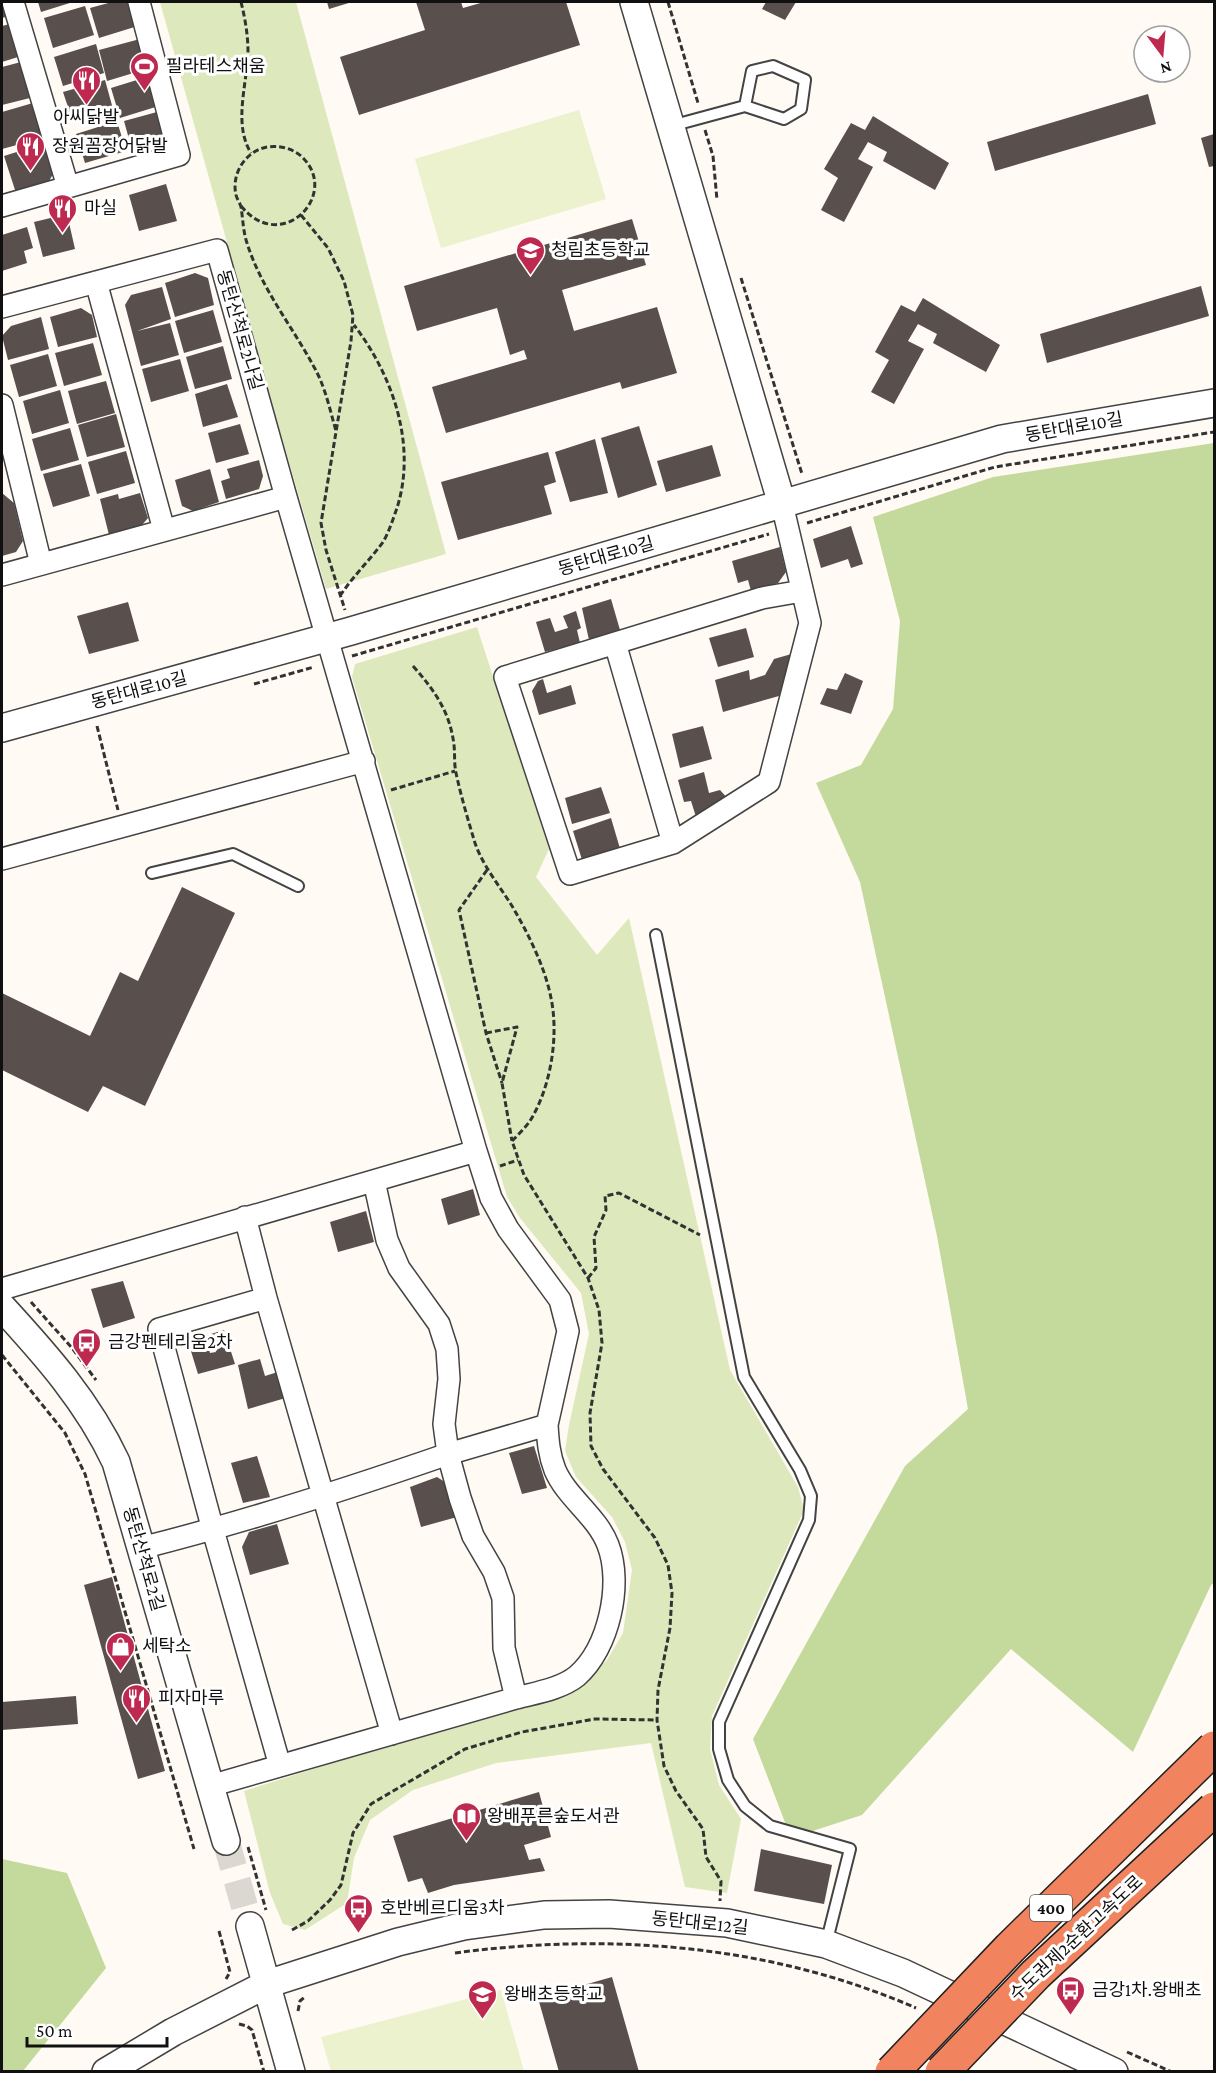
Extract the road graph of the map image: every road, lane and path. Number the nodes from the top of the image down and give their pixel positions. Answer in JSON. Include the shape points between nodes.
{"nodes":[{"id":1,"x":14,"y":2,"type":"edge"},
{"id":2,"x":140,"y":2,"type":"edge"},
{"id":3,"x":242,"y":2,"type":"edge"},
{"id":4,"x":634,"y":2,"type":"edge"},
{"id":5,"x":668,"y":2,"type":"edge"},
{"id":6,"x":745,"y":106,"type":"junction"},
{"id":7,"x":702,"y":118,"type":"junction"},
{"id":8,"x":670,"y":126,"type":"junction"},
{"id":9,"x":251,"y":153,"type":"junction"},
{"id":10,"x":68,"y":187,"type":"junction"},
{"id":11,"x":717,"y":200,"type":"dead end"},
{"id":12,"x":2,"y":206,"type":"edge"},
{"id":13,"x":241,"y":206,"type":"junction"},
{"id":14,"x":301,"y":215,"type":"junction"},
{"id":15,"x":738,"y":269,"type":"dead end"},
{"id":16,"x":96,"y":282,"type":"junction"},
{"id":17,"x":2,"y":307,"type":"edge"},
{"id":18,"x":352,"y":323,"type":"junction"},
{"id":19,"x":1215,"y":403,"type":"edge"},
{"id":20,"x":2,"y":405,"type":"edge"},
{"id":21,"x":336,"y":431,"type":"junction"},
{"id":22,"x":9,"y":471,"type":"edge"},
{"id":23,"x":812,"y":471,"type":"dead end"},
{"id":24,"x":286,"y":497,"type":"junction"},
{"id":25,"x":782,"y":504,"type":"junction"},
{"id":26,"x":164,"y":530,"type":"junction"},
{"id":27,"x":41,"y":564,"type":"junction"},
{"id":28,"x":2,"y":574,"type":"edge"},
{"id":29,"x":802,"y":591,"type":"junction"},
{"id":30,"x":340,"y":596,"type":"junction"},
{"id":31,"x":345,"y":609,"type":"dead end"},
{"id":32,"x":325,"y":626,"type":"junction"},
{"id":33,"x":615,"y":643,"type":"junction"},
{"id":34,"x":413,"y":666,"type":"dead end"},
{"id":35,"x":97,"y":726,"type":"dead end"},
{"id":36,"x":2,"y":728,"type":"edge"},
{"id":37,"x":364,"y":761,"type":"junction"},
{"id":38,"x":455,"y":771,"type":"junction"},
{"id":39,"x":382,"y":793,"type":"dead end"},
{"id":40,"x":122,"y":827,"type":"junction"},
{"id":41,"x":673,"y":843,"type":"junction"},
{"id":42,"x":2,"y":859,"type":"edge"},
{"id":43,"x":487,"y":870,"type":"junction"},
{"id":44,"x":152,"y":873,"type":"dead end"},
{"id":45,"x":298,"y":886,"type":"dead end"},
{"id":46,"x":656,"y":935,"type":"dead end"},
{"id":47,"x":486,"y":1033,"type":"junction"},
{"id":48,"x":502,"y":1083,"type":"junction"},
{"id":49,"x":512,"y":1142,"type":"junction"},
{"id":50,"x":476,"y":1151,"type":"junction"},
{"id":51,"x":518,"y":1160,"type":"junction"},
{"id":52,"x":499,"y":1167,"type":"dead end"},
{"id":53,"x":374,"y":1181,"type":"junction"},
{"id":54,"x":245,"y":1217,"type":"junction"},
{"id":55,"x":706,"y":1238,"type":"dead end"},
{"id":56,"x":588,"y":1278,"type":"junction"},
{"id":57,"x":6,"y":1294,"type":"edge"},
{"id":58,"x":266,"y":1298,"type":"junction"},
{"id":59,"x":2,"y":1355,"type":"edge"},
{"id":60,"x":97,"y":1382,"type":"dead end"},
{"id":61,"x":547,"y":1425,"type":"junction"},
{"id":62,"x":448,"y":1454,"type":"junction"},
{"id":63,"x":325,"y":1497,"type":"junction"},
{"id":64,"x":213,"y":1530,"type":"junction"},
{"id":65,"x":141,"y":1548,"type":"junction"},
{"id":66,"x":516,"y":1698,"type":"junction"},
{"id":67,"x":657,"y":1720,"type":"junction"},
{"id":68,"x":392,"y":1734,"type":"junction"},
{"id":69,"x":1215,"y":1748,"type":"edge"},
{"id":70,"x":280,"y":1766,"type":"junction"},
{"id":71,"x":210,"y":1785,"type":"junction"},
{"id":72,"x":1215,"y":1809,"type":"edge"},
{"id":73,"x":235,"y":1840,"type":"joint"},
{"id":74,"x":194,"y":1849,"type":"dead end"},
{"id":75,"x":720,"y":1906,"type":"dead end"},
{"id":76,"x":259,"y":1922,"type":"joint"},
{"id":77,"x":292,"y":1930,"type":"dead end"},
{"id":78,"x":219,"y":1931,"type":"dead end"},
{"id":79,"x":826,"y":1944,"type":"junction"},
{"id":80,"x":445,"y":1954,"type":"dead end"},
{"id":81,"x":222,"y":1984,"type":"dead end"},
{"id":82,"x":267,"y":1984,"type":"junction"},
{"id":83,"x":309,"y":1993,"type":"dead end"},
{"id":84,"x":922,"y":2011,"type":"dead end"},
{"id":85,"x":296,"y":2014,"type":"dead end"},
{"id":86,"x":232,"y":2024,"type":"dead end"},
{"id":87,"x":1117,"y":2060,"type":"edge"},
{"id":88,"x":106,"y":2072,"type":"edge"},
{"id":89,"x":264,"y":2072,"type":"edge"},
{"id":90,"x":291,"y":2072,"type":"edge"},
{"id":91,"x":892,"y":2072,"type":"edge"},
{"id":92,"x":942,"y":2072,"type":"edge"},
{"id":93,"x":1172,"y":2072,"type":"edge"}],
"edges":[{"from":1,"to":10,"type":"street"},
{"from":2,"to":10,"type":"street","via":[[179,155]]},
{"from":3,"to":9,"type":"path","via":[[248,52],[242,120],[244,142]]},
{"from":4,"to":8,"type":"street"},
{"from":5,"to":7,"type":"path"},
{"from":6,"to":6,"type":"lane","via":[[784,119],[801,109],[805,80],[773,66],[752,71]]},
{"from":6,"to":7,"type":"lane"},
{"from":7,"to":8,"type":"lane"},
{"from":7,"to":11,"type":"path","via":[[713,156]]},
{"from":8,"to":25,"type":"street"},
{"from":9,"to":13,"type":"path","via":[[237,172],[236,196]]},
{"from":9,"to":14,"type":"path","via":[[262,148],[286,147],[306,161],[315,183],[314,195]]},
{"from":10,"to":12,"type":"street"},
{"from":13,"to":14,"type":"path","via":[[258,222],[269,225],[292,222]]},
{"from":13,"to":21,"type":"path","via":[[247,245],[273,299],[315,368]]},
{"from":14,"to":18,"type":"path","via":[[328,248],[344,281]]},
{"from":15,"to":23,"type":"path","via":[[801,474]]},
{"from":16,"to":17,"type":"street","name":"동탄산척로2나길"},
{"from":16,"to":24,"type":"street","name":"동탄산척로2나길","via":[[217,250]]},
{"from":16,"to":26,"type":"street"},
{"from":18,"to":21,"type":"path"},
{"from":18,"to":30,"type":"path","via":[[383,370],[403,429],[404,488],[383,541]]},
{"from":19,"to":25,"type":"street","name":"동탄대로10길","via":[[1002,439]]},
{"from":20,"to":22,"type":"street"},
{"from":21,"to":30,"type":"path","via":[[321,523]]},
{"from":22,"to":27,"type":"street"},
{"from":24,"to":26,"type":"street"},
{"from":24,"to":32,"type":"street","name":"동탄산척로2나길"},
{"from":25,"to":29,"type":"street"},
{"from":25,"to":32,"type":"street","name":"동탄대로10길"},
{"from":26,"to":27,"type":"street"},
{"from":27,"to":28,"type":"street"},
{"from":29,"to":33,"type":"street","via":[[762,598]]},
{"from":29,"to":41,"type":"street","via":[[810,623],[769,782]]},
{"from":30,"to":31,"type":"path"},
{"from":32,"to":36,"type":"street","name":"동탄대로10길"},
{"from":32,"to":37,"type":"street","name":"동탄산척로2나길"},
{"from":33,"to":41,"type":"street"},
{"from":33,"to":41,"type":"street","via":[[505,677],[570,874]]},
{"from":34,"to":38,"type":"path","via":[[435,691],[448,716]]},
{"from":35,"to":40,"type":"path"},
{"from":37,"to":40,"type":"street"},
{"from":37,"to":50,"type":"street","name":"동탄산척로2나길"},
{"from":38,"to":39,"type":"path"},
{"from":38,"to":43,"type":"path"},
{"from":40,"to":42,"type":"street"},
{"from":43,"to":47,"type":"path","via":[[459,910]]},
{"from":43,"to":49,"type":"path","via":[[512,906],[540,964],[551,997],[554,1026],[552,1058],[543,1095]]},
{"from":44,"to":45,"type":"lane","via":[[233,854]]},
{"from":46,"to":79,"type":"lane","via":[[744,1377],[800,1470],[811,1496],[809,1520],[719,1722],[719,1749],[728,1780],[745,1806],[770,1826],[850,1849]]},
{"from":47,"to":48,"type":"path"},
{"from":47,"to":48,"type":"path","via":[[517,1027]]},
{"from":48,"to":49,"type":"path"},
{"from":49,"to":51,"type":"path"},
{"from":50,"to":53,"type":"street"},
{"from":50,"to":61,"type":"street","name":"동탄산척로2나길","via":[[491,1197],[508,1229],[560,1300],[566,1321],[568,1331]]},
{"from":51,"to":52,"type":"path"},
{"from":51,"to":56,"type":"path"},
{"from":53,"to":54,"type":"street"},
{"from":53,"to":62,"type":"street","via":[[387,1240],[399,1268],[439,1324],[447,1349],[449,1379],[444,1424]]},
{"from":54,"to":57,"type":"street"},
{"from":54,"to":58,"type":"street"},
{"from":55,"to":56,"type":"path","via":[[619,1193],[605,1196],[606,1210],[594,1237],[596,1268]]},
{"from":56,"to":67,"type":"path","via":[[599,1310],[602,1343],[590,1413],[591,1446],[603,1469],[656,1538],[668,1565],[672,1593],[670,1628],[658,1690]]},
{"from":57,"to":60,"type":"path","via":[[72,1348]]},
{"from":57,"to":65,"type":"street","name":"동탄산척로2길","via":[[105,1437]]},
{"from":58,"to":63,"type":"street"},
{"from":58,"to":64,"type":"street","via":[[159,1329]]},
{"from":59,"to":74,"type":"path","via":[[65,1433],[84,1474]]},
{"from":61,"to":62,"type":"street"},
{"from":61,"to":66,"type":"street","name":"동탄산척로2나길","via":[[548,1448],[556,1472],[608,1544],[615,1573],[609,1620],[596,1655],[575,1677]]},
{"from":62,"to":63,"type":"street"},
{"from":62,"to":66,"type":"street","via":[[470,1526],[503,1598],[504,1648]]},
{"from":63,"to":64,"type":"street"},
{"from":63,"to":68,"type":"street"},
{"from":64,"to":65,"type":"street"},
{"from":64,"to":70,"type":"street"},
{"from":65,"to":71,"type":"street","name":"동탄산척로2길"},
{"from":66,"to":68,"type":"street","name":"동탄산척로2나길"},
{"from":67,"to":75,"type":"path","via":[[663,1766],[703,1829],[706,1857],[721,1881]]},
{"from":67,"to":77,"type":"path","via":[[595,1719],[522,1732],[465,1749],[371,1804],[353,1833],[341,1885],[330,1900]]},
{"from":68,"to":70,"type":"street","name":"동탄산척로2나길"},
{"from":69,"to":91,"type":"highway","name":"수도권제2순환고속도로","number":"400","bridge":true,"via":[[1010,1948]]},
{"from":70,"to":71,"type":"street","name":"동탄산척로2나길"},
{"from":71,"to":73,"type":"street","name":"동탄산척로2길"},
{"from":72,"to":92,"type":"highway","name":"수도권제2순환고속도로","number":"400","bridge":true,"via":[[1036,1974]]},
{"from":73,"to":76,"type":"path"},
{"from":76,"to":82,"type":"street"},
{"from":78,"to":81,"type":"path","via":[[230,1972]]},
{"from":79,"to":82,"type":"street","name":"동탄대로12길","via":[[727,1923],[609,1914],[544,1915],[464,1926],[398,1941]]},
{"from":79,"to":87,"type":"street","name":"동탄대로12길"},
{"from":80,"to":84,"type":"path","via":[[560,1945],[678,1947],[807,1970],[882,1993]]},
{"from":82,"to":88,"type":"street","name":"동탄대로12길","via":[[182,2027]]},
{"from":82,"to":90,"type":"street"},
{"from":83,"to":85,"type":"path","via":[[300,2001]]},
{"from":86,"to":89,"type":"path","via":[[252,2030]]},
{"from":87,"to":93,"type":"path"}]}
